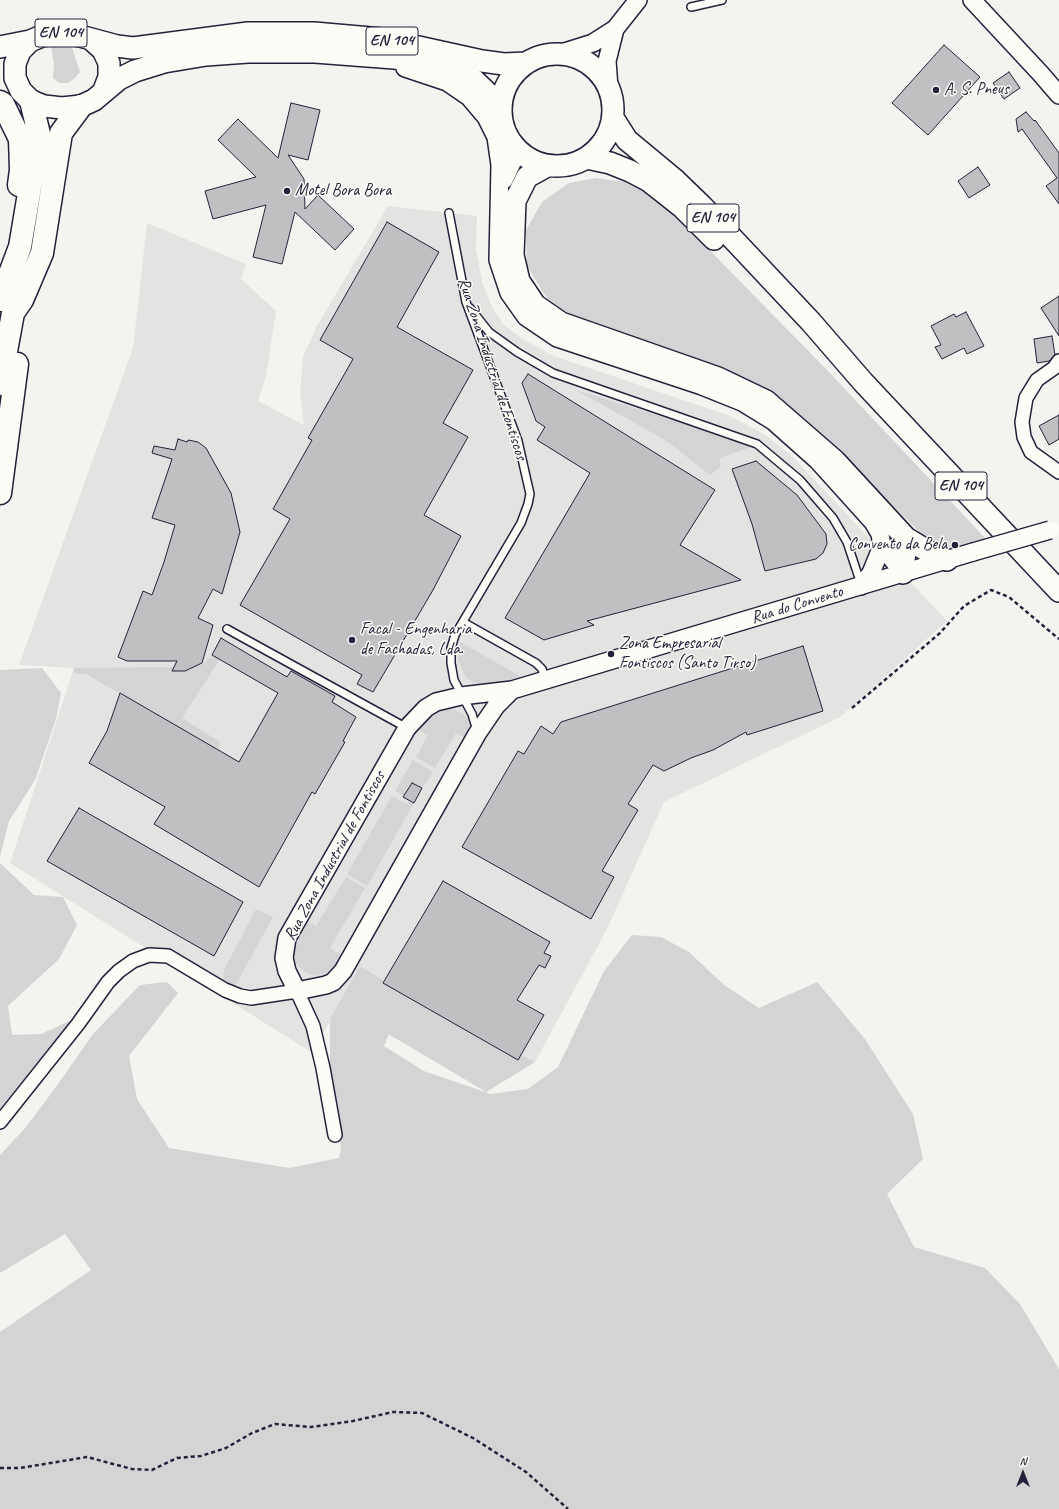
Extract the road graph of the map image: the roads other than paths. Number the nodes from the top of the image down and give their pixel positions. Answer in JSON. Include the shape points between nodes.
{"nodes":[{"id":1,"x":638,"y":0,"type":"edge"},
{"id":2,"x":722,"y":0,"type":"edge"},
{"id":3,"x":972,"y":0,"type":"edge"},
{"id":4,"x":691,"y":7,"type":"dead end"},
{"id":5,"x":615,"y":30,"type":"junction"},
{"id":6,"x":30,"y":41,"type":"junction"},
{"id":7,"x":93,"y":41,"type":"junction"},
{"id":8,"x":0,"y":47,"type":"edge"},
{"id":9,"x":558,"y":54,"type":"junction"},
{"id":10,"x":363,"y":56,"type":"junction"},
{"id":11,"x":526,"y":63,"type":"junction"},
{"id":12,"x":7,"y":75,"type":"edge"},
{"id":13,"x":609,"y":88,"type":"junction"},
{"id":14,"x":104,"y":90,"type":"junction"},
{"id":15,"x":1059,"y":95,"type":"edge"},
{"id":16,"x":31,"y":101,"type":"junction"},
{"id":17,"x":0,"y":102,"type":"edge"},
{"id":18,"x":500,"y":104,"type":"junction"},
{"id":19,"x":81,"y":106,"type":"junction"},
{"id":20,"x":614,"y":118,"type":"junction"},
{"id":21,"x":512,"y":144,"type":"junction"},
{"id":22,"x":587,"y":158,"type":"junction"},
{"id":23,"x":547,"y":166,"type":"junction"},
{"id":24,"x":499,"y":193,"type":"junction"},
{"id":25,"x":449,"y":213,"type":"dead end"},
{"id":26,"x":20,"y":247,"type":"junction"},
{"id":27,"x":8,"y":298,"type":"edge"},
{"id":28,"x":466,"y":302,"type":"junction"},
{"id":29,"x":0,"y":323,"type":"edge"},
{"id":30,"x":1059,"y":361,"type":"edge"},
{"id":31,"x":863,"y":382,"type":"junction"},
{"id":32,"x":0,"y":384,"type":"edge"},
{"id":33,"x":1059,"y":472,"type":"edge"},
{"id":34,"x":0,"y":493,"type":"edge"},
{"id":35,"x":1054,"y":528,"type":"edge"},
{"id":36,"x":906,"y":538,"type":"junction"},
{"id":37,"x":882,"y":546,"type":"junction"},
{"id":38,"x":947,"y":560,"type":"junction"},
{"id":39,"x":903,"y":573,"type":"junction"},
{"id":40,"x":861,"y":586,"type":"junction"},
{"id":41,"x":1059,"y":591,"type":"edge"},
{"id":42,"x":463,"y":622,"type":"junction"},
{"id":43,"x":227,"y":629,"type":"dead end"},
{"id":44,"x":546,"y":680,"type":"junction"},
{"id":45,"x":512,"y":690,"type":"junction"},
{"id":46,"x":461,"y":696,"type":"junction"},
{"id":47,"x":407,"y":728,"type":"junction"},
{"id":48,"x":477,"y":734,"type":"junction"},
{"id":49,"x":297,"y":991,"type":"junction"},
{"id":50,"x":0,"y":1122,"type":"edge"},
{"id":51,"x":335,"y":1135,"type":"dead end"}],
"edges":[{"from":1,"to":5,"type":"street"},
{"from":2,"to":4,"type":"lane"},
{"from":3,"to":15,"type":"street"},
{"from":5,"to":9,"type":"street","via":[[593,43]]},
{"from":5,"to":13,"type":"street","via":[[607,61]]},
{"from":6,"to":7,"type":"main road","number":"EN 104","via":[[62,33]]},
{"from":6,"to":8,"type":"main road","number":"EN 104"},
{"from":6,"to":12,"type":"main road","number":"EN 104","via":[[20,51]]},
{"from":7,"to":11,"type":"main road","number":"EN 104","via":[[133,48],[248,33],[314,33],[382,39],[504,64]]},
{"from":7,"to":14,"type":"main road","number":"EN 104","via":[[103,50],[109,63],[109,77]]},
{"from":9,"to":11,"type":"main road","via":[[541,56]]},
{"from":9,"to":13,"type":"main road","via":[[574,56],[590,64],[601,74]]},
{"from":10,"to":14,"type":"main road","number":"EN 104","via":[[315,52],[206,55],[164,62],[119,79]]},
{"from":10,"to":18,"type":"main road","number":"EN 104","via":[[453,70],[475,81]]},
{"from":10,"to":24,"type":"street","via":[[375,62],[414,70],[447,82],[469,97],[486,117],[496,137],[500,165]]},
{"from":11,"to":18,"type":"main road","via":[[505,88]]},
{"from":12,"to":16,"type":"main road","number":"EN 104"},
{"from":13,"to":20,"type":"main road","via":[[614,102]]},
{"from":14,"to":19,"type":"main road","number":"EN 104","via":[[94,100]]},
{"from":16,"to":19,"type":"main road","number":"EN 104","via":[[44,106],[62,108]]},
{"from":16,"to":26,"type":"highway","via":[[39,134]]},
{"from":17,"to":26,"type":"highway","via":[[20,139],[20,170],[15,214]]},
{"from":18,"to":21,"type":"main road","via":[[505,132]]},
{"from":19,"to":27,"type":"highway","via":[[61,133],[42,253]]},
{"from":20,"to":22,"type":"main road","via":[[600,148]]},
{"from":20,"to":31,"type":"main road","number":"EN 104","via":[[627,140],[702,206],[811,322]]},
{"from":21,"to":23,"type":"main road","via":[[533,162]]},
{"from":21,"to":24,"type":"street","via":[[512,163]]},
{"from":22,"to":23,"type":"main road","via":[[568,166]]},
{"from":22,"to":31,"type":"main road","number":"EN 104","via":[[630,171],[664,192]]},
{"from":23,"to":36,"type":"main road","via":[[526,177],[514,201],[513,255],[519,281],[535,305],[561,323],[718,378],[766,401],[835,461]]},
{"from":24,"to":37,"type":"street","via":[[498,260],[509,293],[526,317],[557,338],[702,386],[742,402],[773,421],[818,461],[873,522],[880,534]]},
{"from":25,"to":28,"type":"lane","name":"Rua Zona Industrial de Fontiscos"},
{"from":26,"to":27,"type":"highway"},
{"from":27,"to":29,"type":"highway"},
{"from":27,"to":32,"type":"highway","via":[[13,313]]},
{"from":27,"to":34,"type":"highway","via":[[24,328],[13,388]]},
{"from":28,"to":40,"type":"lane","via":[[489,332],[553,373],[757,444],[800,480],[833,518],[846,542]]},
{"from":28,"to":42,"type":"lane","name":"Rua Zona Industrial de Fontiscos","via":[[518,441],[530,494],[521,523]]},
{"from":30,"to":33,"type":"street","via":[[1054,368],[1037,380],[1026,398],[1022,422],[1024,437],[1031,452]]},
{"from":31,"to":41,"type":"main road","number":"EN 104"},
{"from":35,"to":38,"type":"street","name":"Rua do Convento","bridge":true},
{"from":36,"to":38,"type":"main road"},
{"from":36,"to":39,"type":"main road"},
{"from":37,"to":39,"type":"street"},
{"from":37,"to":40,"type":"street","via":[[871,573]]},
{"from":38,"to":39,"type":"street","name":"Rua do Convento"},
{"from":39,"to":40,"type":"street","name":"Rua do Convento"},
{"from":40,"to":44,"type":"street","name":"Rua do Convento"},
{"from":42,"to":44,"type":"lane","via":[[536,663],[542,669]]},
{"from":42,"to":46,"type":"lane","name":"Rua Zona Industrial de Fontiscos","via":[[451,648],[451,663]]},
{"from":43,"to":47,"type":"lane"},
{"from":44,"to":45,"type":"street","name":"Rua do Convento"},
{"from":45,"to":46,"type":"street","name":"Rua Zona Industrial de Fontiscos"},
{"from":45,"to":48,"type":"street","via":[[496,706]]},
{"from":46,"to":47,"type":"street","name":"Rua Zona Industrial de Fontiscos","via":[[436,702],[426,708]]},
{"from":46,"to":48,"type":"lane","name":"Rua Zona Industrial de Fontiscos","via":[[472,714]]},
{"from":47,"to":49,"type":"street","name":"Rua Zona Industrial de Fontiscos","via":[[287,938],[284,958],[287,972]]},
{"from":48,"to":49,"type":"street","via":[[344,971],[326,985]]},
{"from":49,"to":50,"type":"street","via":[[251,998],[225,990],[168,956],[149,955],[132,961],[108,982]]},
{"from":49,"to":51,"type":"street","via":[[313,1026]]}]}
